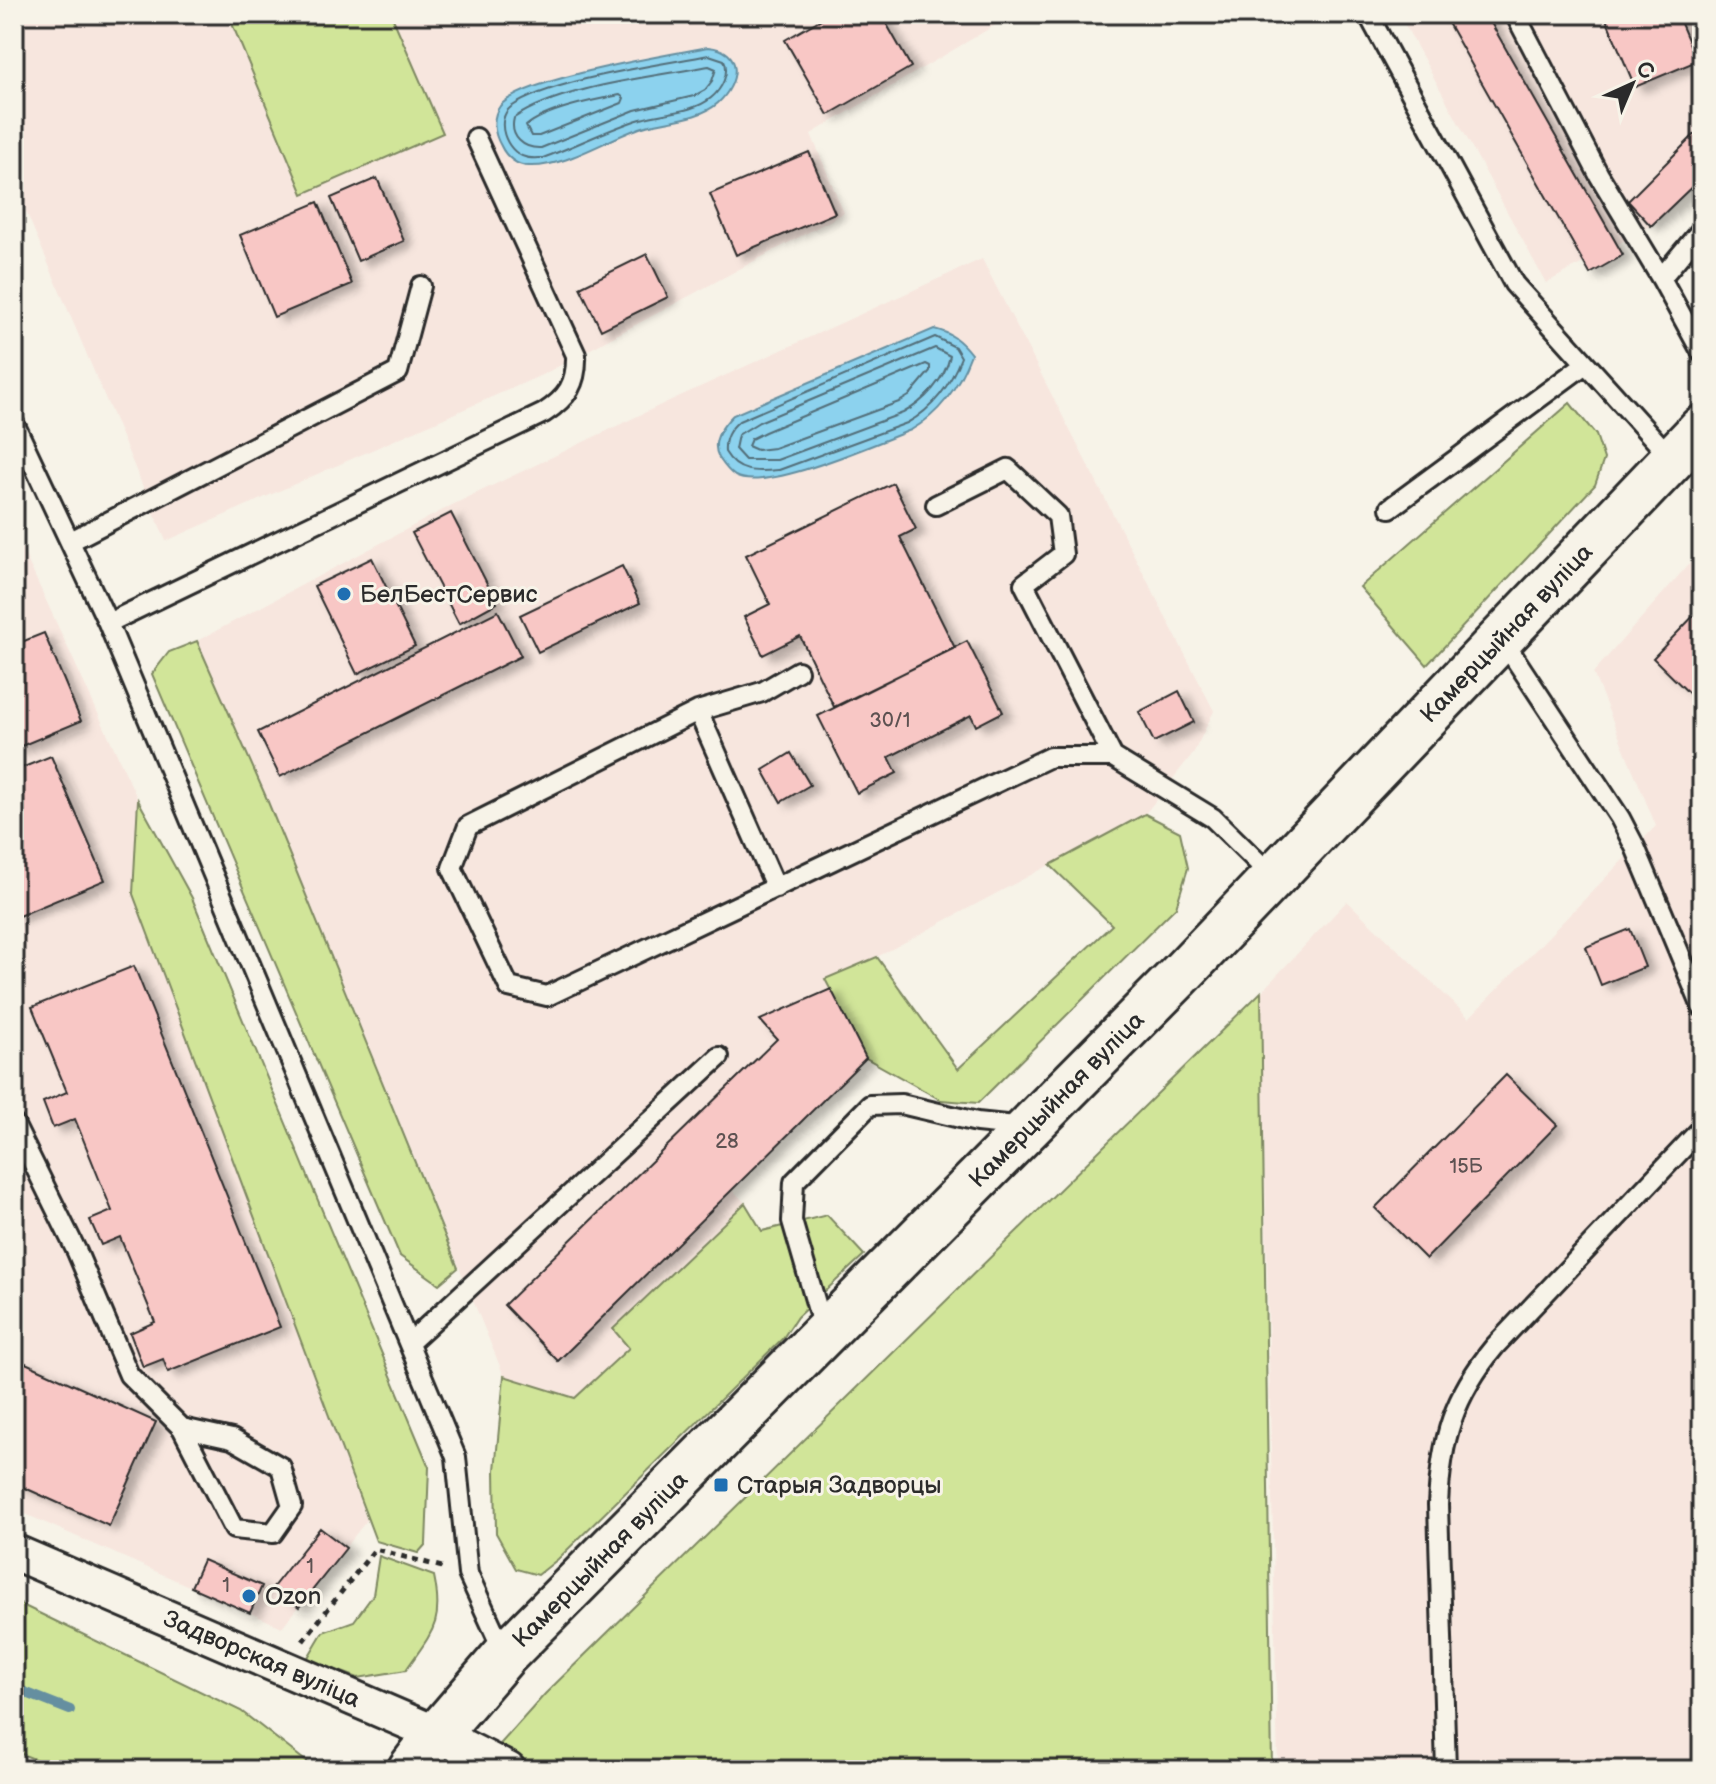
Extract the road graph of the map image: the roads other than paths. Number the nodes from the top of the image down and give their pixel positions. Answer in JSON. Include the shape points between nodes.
{"nodes":[{"id":1,"x":1368,"y":14,"type":"edge"},
{"id":2,"x":1515,"y":14,"type":"edge"},
{"id":3,"x":476,"y":138,"type":"dead end"},
{"id":4,"x":1702,"y":229,"type":"edge"},
{"id":5,"x":1661,"y":278,"type":"junction"},
{"id":6,"x":421,"y":286,"type":"dead end"},
{"id":7,"x":1702,"y":353,"type":"edge"},
{"id":8,"x":1584,"y":365,"type":"junction"},
{"id":9,"x":14,"y":423,"type":"edge"},
{"id":10,"x":1702,"y":428,"type":"edge"},
{"id":11,"x":1672,"y":459,"type":"junction"},
{"id":12,"x":936,"y":505,"type":"dead end"},
{"id":13,"x":1390,"y":508,"type":"dead end"},
{"id":14,"x":71,"y":541,"type":"junction"},
{"id":15,"x":108,"y":623,"type":"junction"},
{"id":16,"x":1502,"y":639,"type":"junction"},
{"id":17,"x":798,"y":671,"type":"dead end"},
{"id":18,"x":698,"y":711,"type":"junction"},
{"id":19,"x":1113,"y":757,"type":"junction"},
{"id":20,"x":1272,"y":876,"type":"junction"},
{"id":21,"x":776,"y":888,"type":"junction"},
{"id":22,"x":1702,"y":1007,"type":"edge"},
{"id":23,"x":719,"y":1057,"type":"dead end"},
{"id":24,"x":14,"y":1124,"type":"edge"},
{"id":25,"x":1029,"y":1127,"type":"junction"},
{"id":26,"x":1702,"y":1128,"type":"edge"},
{"id":27,"x":824,"y":1334,"type":"junction"},
{"id":28,"x":409,"y":1343,"type":"junction"},
{"id":29,"x":182,"y":1428,"type":"junction"},
{"id":30,"x":14,"y":1552,"type":"edge"},
{"id":31,"x":505,"y":1655,"type":"junction"},
{"id":32,"x":437,"y":1734,"type":"junction"},
{"id":33,"x":410,"y":1770,"type":"edge"},
{"id":34,"x":508,"y":1770,"type":"edge"},
{"id":35,"x":1446,"y":1770,"type":"edge"}],
"edges":[{"from":1,"to":8,"type":"lane","via":[[1514,284]]},
{"from":2,"to":5,"type":"lane","via":[[1599,175]]},
{"from":3,"to":15,"type":"lane","via":[[576,355],[576,372],[561,401]]},
{"from":4,"to":5,"type":"lane"},
{"from":5,"to":7,"type":"lane"},
{"from":6,"to":14,"type":"lane","via":[[398,372]]},
{"from":8,"to":11,"type":"lane"},
{"from":8,"to":13,"type":"lane"},
{"from":9,"to":14,"type":"lane"},
{"from":10,"to":11,"type":"main road","name":"Камерцыйная вуліца"},
{"from":11,"to":16,"type":"main road","name":"Камерцыйная вуліца"},
{"from":12,"to":19,"type":"lane","via":[[1008,469],[1058,516],[1063,554],[1024,584]]},
{"from":14,"to":15,"type":"lane"},
{"from":15,"to":28,"type":"lane"},
{"from":16,"to":20,"type":"main road","name":"Камерцыйная вуліца"},
{"from":16,"to":22,"type":"lane","via":[[1620,818]]},
{"from":17,"to":18,"type":"lane","via":[[762,692]]},
{"from":18,"to":21,"type":"lane"},
{"from":18,"to":21,"type":"lane","via":[[468,826],[452,868],[509,987],[547,996]]},
{"from":19,"to":20,"type":"lane","via":[[1213,818]]},
{"from":19,"to":21,"type":"lane","via":[[1050,757]]},
{"from":20,"to":25,"type":"main road","name":"Камерцыйная вуліца"},
{"from":23,"to":28,"type":"lane"},
{"from":24,"to":29,"type":"lane","via":[[129,1375]]},
{"from":25,"to":27,"type":"main road","name":"Камерцыйная вуліца"},
{"from":25,"to":27,"type":"lane","via":[[977,1122],[901,1104],[870,1105],[794,1182],[792,1221]]},
{"from":26,"to":35,"type":"lane","via":[[1495,1346],[1460,1395],[1440,1464]]},
{"from":27,"to":31,"type":"main road","name":"Камерцыйная вуліца"},
{"from":28,"to":31,"type":"lane","via":[[456,1457],[468,1574]]},
{"from":29,"to":29,"type":"lane","via":[[232,1439],[281,1467],[292,1506],[273,1533],[234,1529]]},
{"from":30,"to":32,"type":"street","name":"Задворская вуліца"},
{"from":31,"to":32,"type":"main road","name":"Камерцыйная вуліца"},
{"from":32,"to":33,"type":"main road","name":"Камерцыйная вуліца"},
{"from":32,"to":34,"type":"street","name":"Задворская вуліца"}]}
